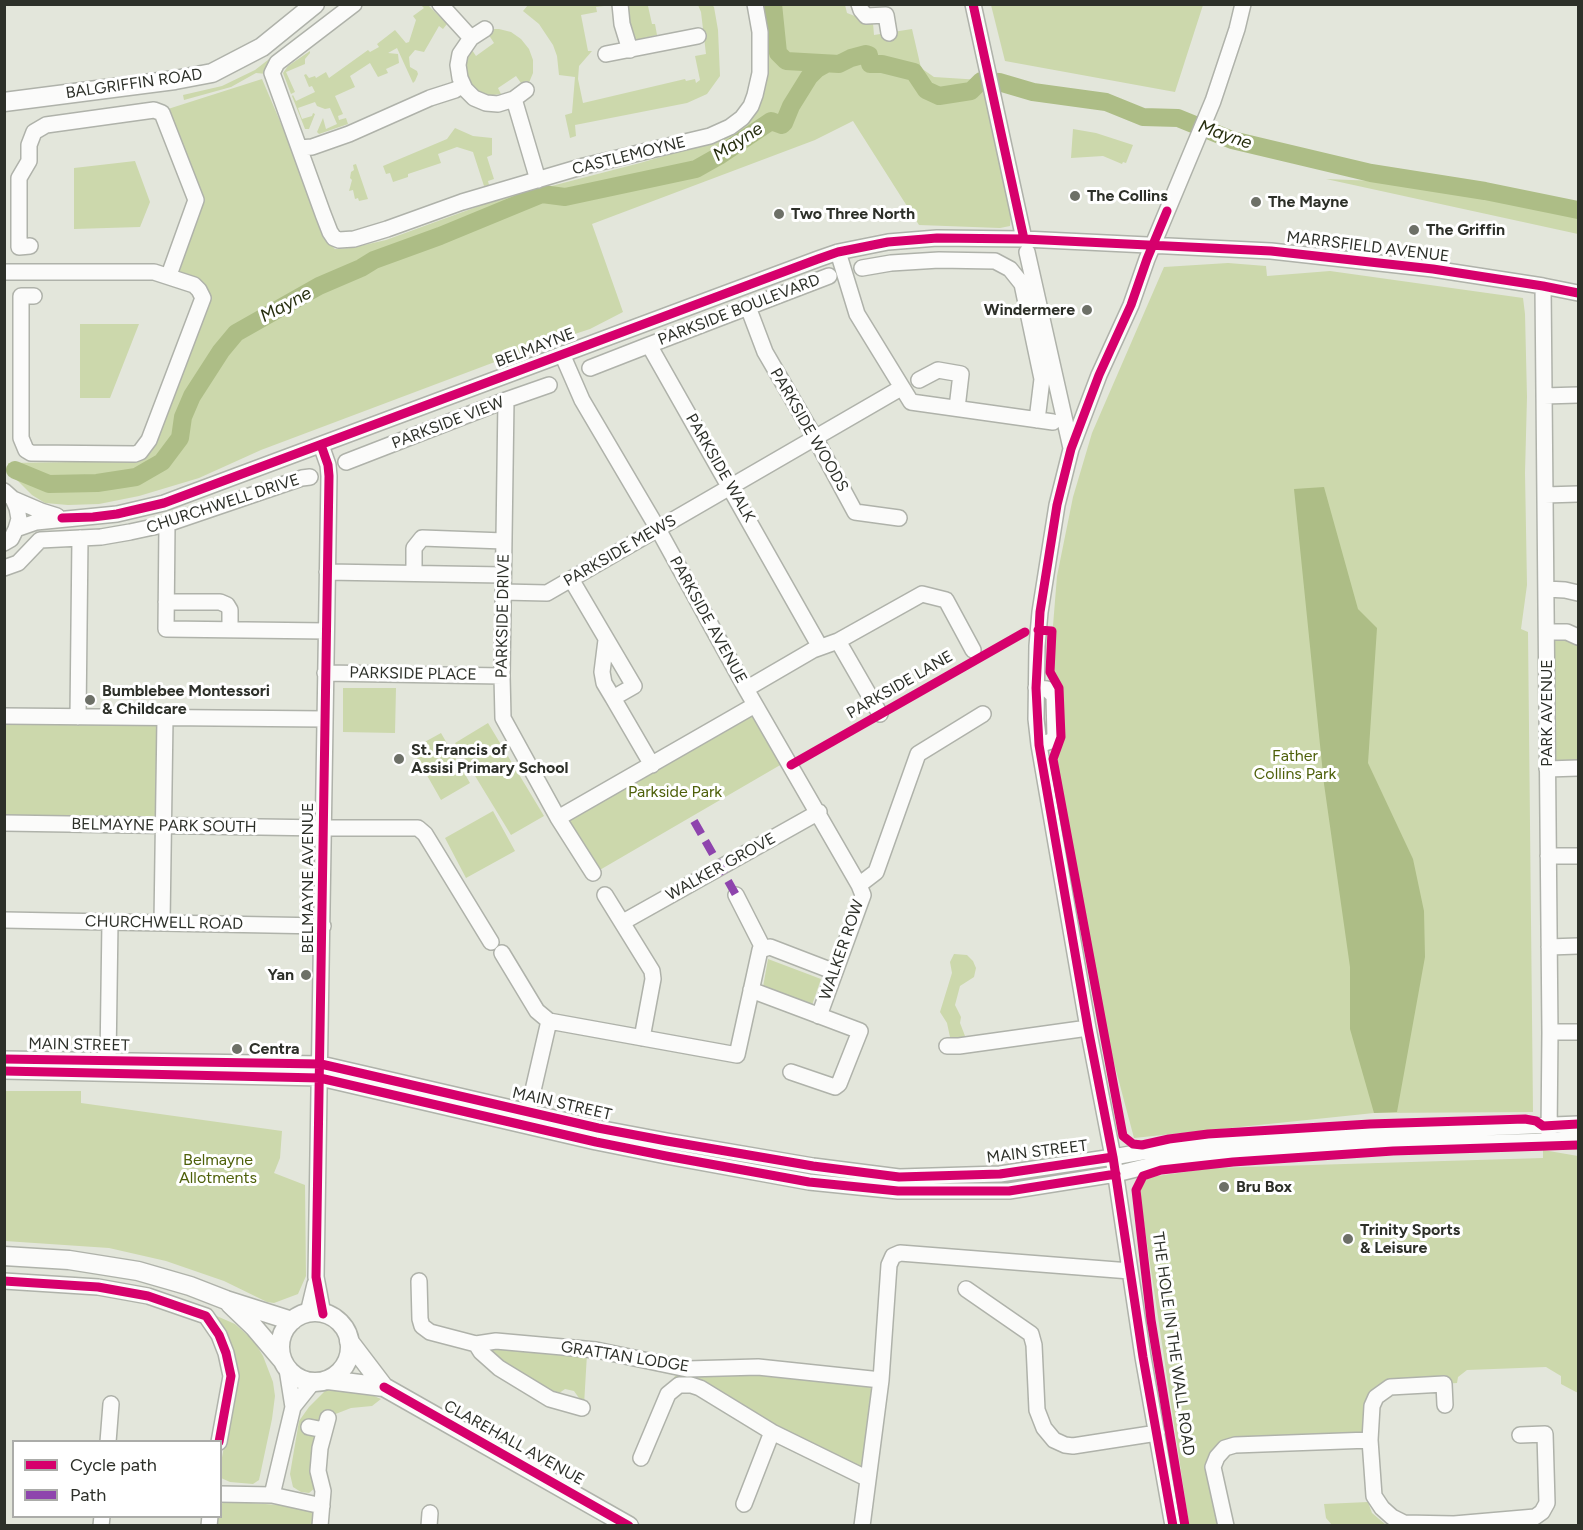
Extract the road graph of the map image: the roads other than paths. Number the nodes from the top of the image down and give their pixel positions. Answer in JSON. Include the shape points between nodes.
{"nodes":[{"id":1,"x":315,"y":4,"type":"edge"},
{"id":2,"x":354,"y":4,"type":"edge"},
{"id":3,"x":440,"y":4,"type":"edge"},
{"id":4,"x":620,"y":4,"type":"edge"},
{"id":5,"x":755,"y":4,"type":"edge"},
{"id":6,"x":859,"y":4,"type":"edge"},
{"id":7,"x":974,"y":4,"type":"edge"},
{"id":8,"x":1243,"y":4,"type":"edge"},
{"id":9,"x":485,"y":30,"type":"dead end"},
{"id":10,"x":889,"y":33,"type":"dead end"},
{"id":11,"x":698,"y":36,"type":"dead end"},
{"id":12,"x":471,"y":38,"type":"junction"},
{"id":13,"x":630,"y":50,"type":"junction"},
{"id":14,"x":606,"y":54,"type":"dead end"},
{"id":15,"x":463,"y":85,"type":"junction"},
{"id":16,"x":4,"y":102,"type":"edge"},
{"id":17,"x":300,"y":148,"type":"junction"},
{"id":18,"x":538,"y":180,"type":"junction"},
{"id":19,"x":1153,"y":244,"type":"junction"},
{"id":20,"x":30,"y":246,"type":"dead end"},
{"id":21,"x":838,"y":252,"type":"junction"},
{"id":22,"x":1020,"y":255,"type":"junction"},
{"id":23,"x":862,"y":268,"type":"dead end"},
{"id":24,"x":4,"y":272,"type":"edge"},
{"id":25,"x":169,"y":275,"type":"junction"},
{"id":26,"x":829,"y":276,"type":"dead end"},
{"id":27,"x":1543,"y":286,"type":"junction"},
{"id":28,"x":1578,"y":293,"type":"edge"},
{"id":29,"x":34,"y":296,"type":"dead end"},
{"id":30,"x":748,"y":307,"type":"junction"},
{"id":31,"x":649,"y":345,"type":"junction"},
{"id":32,"x":562,"y":354,"type":"junction"},
{"id":33,"x":590,"y":368,"type":"dead end"},
{"id":34,"x":919,"y":380,"type":"dead end"},
{"id":35,"x":549,"y":385,"type":"dead end"},
{"id":36,"x":899,"y":385,"type":"junction"},
{"id":37,"x":1578,"y":395,"type":"edge"},
{"id":38,"x":1544,"y":396,"type":"junction"},
{"id":39,"x":506,"y":400,"type":"junction"},
{"id":40,"x":957,"y":408,"type":"junction"},
{"id":41,"x":1037,"y":420,"type":"junction"},
{"id":42,"x":1053,"y":422,"type":"dead end"},
{"id":43,"x":815,"y":438,"type":"junction"},
{"id":44,"x":321,"y":445,"type":"junction"},
{"id":45,"x":1071,"y":449,"type":"junction"},
{"id":46,"x":346,"y":462,"type":"dead end"},
{"id":47,"x":310,"y":477,"type":"dead end"},
{"id":48,"x":730,"y":486,"type":"junction"},
{"id":49,"x":7,"y":493,"type":"edge"},
{"id":50,"x":1578,"y":494,"type":"edge"},
{"id":51,"x":1545,"y":495,"type":"junction"},
{"id":52,"x":62,"y":518,"type":"junction"},
{"id":53,"x":900,"y":518,"type":"dead end"},
{"id":54,"x":168,"y":524,"type":"junction"},
{"id":55,"x":16,"y":529,"type":"junction"},
{"id":56,"x":658,"y":529,"type":"junction"},
{"id":57,"x":80,"y":538,"type":"junction"},
{"id":58,"x":504,"y":541,"type":"junction"},
{"id":59,"x":4,"y":543,"type":"edge"},
{"id":60,"x":4,"y":568,"type":"edge"},
{"id":61,"x":327,"y":572,"type":"junction"},
{"id":62,"x":414,"y":573,"type":"junction"},
{"id":63,"x":504,"y":575,"type":"junction"},
{"id":64,"x":571,"y":579,"type":"junction"},
{"id":65,"x":1546,"y":589,"type":"junction"},
{"id":66,"x":503,"y":592,"type":"junction"},
{"id":67,"x":1578,"y":593,"type":"edge"},
{"id":68,"x":166,"y":602,"type":"junction"},
{"id":69,"x":230,"y":630,"type":"junction"},
{"id":70,"x":326,"y":631,"type":"junction"},
{"id":71,"x":1547,"y":632,"type":"junction"},
{"id":72,"x":1578,"y":637,"type":"edge"},
{"id":73,"x":606,"y":640,"type":"junction"},
{"id":74,"x":838,"y":640,"type":"junction"},
{"id":75,"x":820,"y":647,"type":"junction"},
{"id":76,"x":973,"y":650,"type":"dead end"},
{"id":77,"x":325,"y":673,"type":"junction"},
{"id":78,"x":502,"y":676,"type":"junction"},
{"id":79,"x":746,"y":689,"type":"junction"},
{"id":80,"x":613,"y":698,"type":"junction"},
{"id":81,"x":755,"y":705,"type":"junction"},
{"id":82,"x":880,"y":714,"type":"dead end"},
{"id":83,"x":983,"y":714,"type":"dead end"},
{"id":84,"x":4,"y":716,"type":"edge"},
{"id":85,"x":78,"y":717,"type":"junction"},
{"id":86,"x":165,"y":718,"type":"junction"},
{"id":87,"x":324,"y":719,"type":"junction"},
{"id":88,"x":652,"y":765,"type":"junction"},
{"id":89,"x":1578,"y":768,"type":"edge"},
{"id":90,"x":1547,"y":769,"type":"junction"},
{"id":91,"x":819,"y":812,"type":"junction"},
{"id":92,"x":558,"y":818,"type":"junction"},
{"id":93,"x":4,"y":823,"type":"edge"},
{"id":94,"x":164,"y":825,"type":"junction"},
{"id":95,"x":324,"y":828,"type":"junction"},
{"id":96,"x":1548,"y":856,"type":"junction"},
{"id":97,"x":1578,"y":856,"type":"edge"},
{"id":98,"x":593,"y":873,"type":"dead end"},
{"id":99,"x":859,"y":885,"type":"junction"},
{"id":100,"x":605,"y":895,"type":"dead end"},
{"id":101,"x":736,"y":895,"type":"dead end"},
{"id":102,"x":4,"y":920,"type":"edge"},
{"id":103,"x":110,"y":922,"type":"junction"},
{"id":104,"x":623,"y":922,"type":"junction"},
{"id":105,"x":162,"y":923,"type":"junction"},
{"id":106,"x":323,"y":926,"type":"junction"},
{"id":107,"x":491,"y":942,"type":"dead end"},
{"id":108,"x":1549,"y":946,"type":"junction"},
{"id":109,"x":1578,"y":946,"type":"edge"},
{"id":110,"x":764,"y":948,"type":"junction"},
{"id":111,"x":502,"y":953,"type":"dead end"},
{"id":112,"x":835,"y":972,"type":"junction"},
{"id":113,"x":751,"y":990,"type":"junction"},
{"id":114,"x":819,"y":1016,"type":"junction"},
{"id":115,"x":549,"y":1021,"type":"junction"},
{"id":116,"x":1088,"y":1028,"type":"junction"},
{"id":117,"x":1550,"y":1032,"type":"junction"},
{"id":118,"x":1578,"y":1032,"type":"edge"},
{"id":119,"x":642,"y":1038,"type":"junction"},
{"id":120,"x":947,"y":1046,"type":"dead end"},
{"id":121,"x":4,"y":1059,"type":"edge"},
{"id":122,"x":108,"y":1060,"type":"junction"},
{"id":123,"x":4,"y":1071,"type":"edge"},
{"id":124,"x":321,"y":1071,"type":"junction"},
{"id":125,"x":791,"y":1072,"type":"dead end"},
{"id":126,"x":528,"y":1112,"type":"junction"},
{"id":127,"x":1578,"y":1124,"type":"edge"},
{"id":128,"x":1549,"y":1133,"type":"junction"},
{"id":129,"x":1578,"y":1138,"type":"edge"},
{"id":130,"x":1113,"y":1157,"type":"junction"},
{"id":131,"x":1116,"y":1174,"type":"junction"},
{"id":132,"x":898,"y":1184,"type":"junction"},
{"id":133,"x":4,"y":1256,"type":"edge"},
{"id":134,"x":1130,"y":1271,"type":"junction"},
{"id":135,"x":4,"y":1281,"type":"edge"},
{"id":136,"x":419,"y":1281,"type":"dead end"},
{"id":137,"x":966,"y":1289,"type":"dead end"},
{"id":138,"x":226,"y":1300,"type":"junction"},
{"id":139,"x":308,"y":1316,"type":"junction"},
{"id":140,"x":349,"y":1341,"type":"junction"},
{"id":141,"x":476,"y":1344,"type":"junction"},
{"id":142,"x":284,"y":1364,"type":"junction"},
{"id":143,"x":881,"y":1380,"type":"junction"},
{"id":144,"x":321,"y":1381,"type":"junction"},
{"id":145,"x":384,"y":1387,"type":"junction"},
{"id":146,"x":571,"y":1389,"type":"dead end"},
{"id":147,"x":111,"y":1404,"type":"dead end"},
{"id":148,"x":566,"y":1404,"type":"junction"},
{"id":149,"x":1445,"y":1405,"type":"dead end"},
{"id":150,"x":293,"y":1407,"type":"junction"},
{"id":151,"x":582,"y":1408,"type":"dead end"},
{"id":152,"x":309,"y":1427,"type":"dead end"},
{"id":153,"x":772,"y":1432,"type":"junction"},
{"id":154,"x":1157,"y":1433,"type":"junction"},
{"id":155,"x":1520,"y":1436,"type":"dead end"},
{"id":156,"x":108,"y":1440,"type":"edge"},
{"id":157,"x":219,"y":1440,"type":"edge"},
{"id":158,"x":1370,"y":1440,"type":"junction"},
{"id":159,"x":641,"y":1458,"type":"dead end"},
{"id":160,"x":868,"y":1479,"type":"junction"},
{"id":161,"x":222,"y":1494,"type":"edge"},
{"id":162,"x":272,"y":1495,"type":"junction"},
{"id":163,"x":744,"y":1504,"type":"dead end"},
{"id":164,"x":322,"y":1506,"type":"junction"},
{"id":165,"x":1454,"y":1525,"type":"edge"},
{"id":166,"x":320,"y":1526,"type":"edge"},
{"id":167,"x":629,"y":1526,"type":"edge"},
{"id":168,"x":862,"y":1526,"type":"edge"},
{"id":169,"x":1173,"y":1526,"type":"edge"},
{"id":170,"x":1226,"y":1526,"type":"edge"}],
"edges":[{"from":1,"to":16,"type":"main road","name":"BALGRIFFIN ROAD","via":[[262,47],[212,73]]},
{"from":2,"to":17,"type":"street","name":"CASTLEMOYNE","via":[[273,69],[273,79]]},
{"from":3,"to":12,"type":"street"},
{"from":4,"to":13,"type":"street"},
{"from":5,"to":18,"type":"street","name":"CASTLEMOYNE","via":[[760,73],[755,95],[742,118],[710,136]]},
{"from":6,"to":10,"type":"street","via":[[866,16],[886,15]]},
{"from":7,"to":22,"type":"street"},
{"from":8,"to":19,"type":"street","name":"THE HOLE IN THE WALL ROAD","via":[[1213,101]]},
{"from":9,"to":12,"type":"street"},
{"from":11,"to":13,"type":"street"},
{"from":12,"to":15,"type":"street","via":[[458,65]]},
{"from":13,"to":14,"type":"street"},
{"from":15,"to":17,"type":"street","via":[[349,134]]},
{"from":15,"to":18,"type":"street","via":[[474,98],[486,103],[498,104],[520,94]]},
{"from":17,"to":18,"type":"street","name":"CASTLEMOYNE","via":[[330,232],[339,240],[354,239]]},
{"from":19,"to":22,"type":"street","name":"MARRSFIELD AVENUE"},
{"from":19,"to":27,"type":"street","name":"MARRSFIELD AVENUE","via":[[1306,255]]},
{"from":19,"to":45,"type":"street","name":"THE HOLE IN THE WALL ROAD"},
{"from":20,"to":25,"type":"street","via":[[19,247],[19,178],[29,161],[34,132],[46,125],[154,110],[162,113],[196,200]]},
{"from":21,"to":22,"type":"street","name":"BELMAYNE","via":[[937,238]]},
{"from":21,"to":32,"type":"street","name":"BELMAYNE"},
{"from":21,"to":36,"type":"street","via":[[857,314]]},
{"from":22,"to":23,"type":"street","via":[[995,261],[900,262]]},
{"from":22,"to":41,"type":"street","via":[[1022,284],[1042,379]]},
{"from":22,"to":45,"type":"street"},
{"from":24,"to":25,"type":"street"},
{"from":25,"to":29,"type":"street","via":[[194,285],[203,298],[149,440],[135,454],[26,450],[21,438],[21,296]]},
{"from":26,"to":30,"type":"street","name":"PARKSIDE BOULEVARD"},
{"from":27,"to":28,"type":"street","name":"MARRSFIELD AVENUE"},
{"from":27,"to":38,"type":"street","name":"PARK AVENUE"},
{"from":30,"to":31,"type":"street","name":"PARKSIDE BOULEVARD"},
{"from":30,"to":43,"type":"street","name":"PARKSIDE WOODS","via":[[765,352]]},
{"from":31,"to":33,"type":"street"},
{"from":31,"to":48,"type":"street","name":"PARKSIDE WALK"},
{"from":32,"to":44,"type":"street","name":"BELMAYNE"},
{"from":32,"to":56,"type":"street","name":"PARKSIDE AVENUE","via":[[582,400]]},
{"from":34,"to":40,"type":"street","via":[[938,370],[961,374]]},
{"from":35,"to":39,"type":"street","name":"PARKSIDE VIEW"},
{"from":36,"to":40,"type":"street","via":[[911,402]]},
{"from":36,"to":43,"type":"street","name":"PARKSIDE MEWS"},
{"from":37,"to":38,"type":"street"},
{"from":38,"to":51,"type":"street","name":"PARK AVENUE"},
{"from":39,"to":46,"type":"street","name":"PARKSIDE VIEW"},
{"from":39,"to":58,"type":"street","name":"PARKSIDE DRIVE"},
{"from":40,"to":41,"type":"street"},
{"from":41,"to":42,"type":"street"},
{"from":43,"to":48,"type":"street","name":"PARKSIDE MEWS"},
{"from":43,"to":53,"type":"street","name":"PARKSIDE WOODS","via":[[855,512]]},
{"from":44,"to":52,"type":"street","name":"BELMAYNE","via":[[164,503],[109,515]]},
{"from":44,"to":61,"type":"street","name":"BELMAYNE AVENUE","via":[[330,476]]},
{"from":45,"to":116,"type":"street","name":"THE HOLE IN THE WALL ROAD","via":[[1057,505],[1040,612],[1036,688],[1039,745]]},
{"from":47,"to":54,"type":"street","name":"CHURCHWELL DRIVE"},
{"from":48,"to":56,"type":"street","name":"PARKSIDE MEWS"},
{"from":48,"to":75,"type":"street","name":"PARKSIDE WALK"},
{"from":49,"to":52,"type":"street","name":"BELMAYNE","via":[[40,512]]},
{"from":49,"to":55,"type":"street","name":"BELMAYNE","via":[[17,508]]},
{"from":50,"to":51,"type":"street"},
{"from":51,"to":65,"type":"street","name":"PARK AVENUE"},
{"from":52,"to":55,"type":"street","name":"BELMAYNE"},
{"from":54,"to":57,"type":"street","name":"CHURCHWELL DRIVE"},
{"from":54,"to":68,"type":"street"},
{"from":55,"to":59,"type":"street"},
{"from":56,"to":64,"type":"street","name":"PARKSIDE MEWS"},
{"from":56,"to":79,"type":"street","name":"PARKSIDE AVENUE"},
{"from":57,"to":60,"type":"street","name":"CHURCHWELL DRIVE","via":[[40,540],[18,563]]},
{"from":57,"to":85,"type":"street"},
{"from":58,"to":62,"type":"street","via":[[422,538],[414,548]]},
{"from":58,"to":63,"type":"street","name":"PARKSIDE DRIVE"},
{"from":61,"to":62,"type":"street"},
{"from":61,"to":70,"type":"street","name":"BELMAYNE AVENUE"},
{"from":62,"to":63,"type":"street"},
{"from":63,"to":66,"type":"street","name":"PARKSIDE DRIVE"},
{"from":64,"to":66,"type":"street","name":"PARKSIDE MEWS","via":[[548,593]]},
{"from":64,"to":73,"type":"street"},
{"from":65,"to":67,"type":"street"},
{"from":65,"to":71,"type":"street","name":"PARK AVENUE"},
{"from":66,"to":78,"type":"street","name":"PARKSIDE DRIVE"},
{"from":68,"to":69,"type":"street","via":[[227,605]]},
{"from":68,"to":69,"type":"street","via":[[166,629]]},
{"from":69,"to":70,"type":"street"},
{"from":70,"to":77,"type":"street","name":"BELMAYNE AVENUE"},
{"from":71,"to":72,"type":"street","via":[[1567,632]]},
{"from":71,"to":90,"type":"street","name":"PARK AVENUE"},
{"from":73,"to":80,"type":"street","via":[[604,683]]},
{"from":73,"to":80,"type":"street","via":[[634,686]]},
{"from":74,"to":75,"type":"street"},
{"from":74,"to":76,"type":"street","via":[[922,594],[946,600]]},
{"from":74,"to":82,"type":"street"},
{"from":75,"to":79,"type":"street"},
{"from":77,"to":78,"type":"street","name":"PARKSIDE PLACE"},
{"from":77,"to":87,"type":"street","name":"BELMAYNE AVENUE"},
{"from":78,"to":92,"type":"street","name":"PARKSIDE DRIVE","via":[[503,718]]},
{"from":79,"to":81,"type":"street","name":"PARKSIDE AVENUE"},
{"from":80,"to":88,"type":"street"},
{"from":81,"to":88,"type":"street"},
{"from":81,"to":91,"type":"street","name":"PARKSIDE AVENUE"},
{"from":83,"to":99,"type":"street","via":[[918,754],[876,872]]},
{"from":84,"to":85,"type":"street"},
{"from":85,"to":86,"type":"street"},
{"from":86,"to":87,"type":"street"},
{"from":86,"to":94,"type":"street"},
{"from":87,"to":95,"type":"street","name":"BELMAYNE AVENUE"},
{"from":88,"to":92,"type":"street"},
{"from":89,"to":90,"type":"street"},
{"from":90,"to":96,"type":"street","name":"PARK AVENUE"},
{"from":91,"to":99,"type":"street","name":"PARKSIDE AVENUE"},
{"from":91,"to":104,"type":"street","name":"WALKER GROVE"},
{"from":92,"to":98,"type":"street","name":"PARKSIDE DRIVE"},
{"from":93,"to":94,"type":"street","name":"BELMAYNE PARK SOUTH"},
{"from":94,"to":95,"type":"street","name":"BELMAYNE PARK SOUTH"},
{"from":94,"to":105,"type":"street"},
{"from":95,"to":106,"type":"street","name":"BELMAYNE AVENUE"},
{"from":95,"to":107,"type":"street","name":"BELMAYNE PARK SOUTH","via":[[418,828]]},
{"from":96,"to":97,"type":"street"},
{"from":96,"to":108,"type":"street","name":"PARK AVENUE"},
{"from":99,"to":112,"type":"street","name":"WALKER ROW","via":[[863,895]]},
{"from":100,"to":104,"type":"street"},
{"from":101,"to":110,"type":"street"},
{"from":102,"to":103,"type":"street","name":"CHURCHWELL ROAD"},
{"from":103,"to":105,"type":"street","name":"CHURCHWELL ROAD"},
{"from":103,"to":122,"type":"street"},
{"from":104,"to":119,"type":"street","via":[[652,971]]},
{"from":105,"to":106,"type":"street","name":"CHURCHWELL ROAD"},
{"from":106,"to":124,"type":"street","name":"BELMAYNE AVENUE"},
{"from":108,"to":109,"type":"street"},
{"from":108,"to":117,"type":"street","name":"PARK AVENUE"},
{"from":110,"to":112,"type":"street"},
{"from":110,"to":113,"type":"street","via":[[758,953]]},
{"from":111,"to":115,"type":"street","via":[[537,1011]]},
{"from":112,"to":114,"type":"street","name":"WALKER ROW"},
{"from":113,"to":114,"type":"street"},
{"from":113,"to":119,"type":"street","via":[[737,1055]]},
{"from":114,"to":125,"type":"street","via":[[860,1031],[839,1084],[832,1088]]},
{"from":115,"to":119,"type":"street"},
{"from":115,"to":126,"type":"street"},
{"from":116,"to":120,"type":"street"},
{"from":116,"to":130,"type":"street","name":"THE HOLE IN THE WALL ROAD"},
{"from":117,"to":118,"type":"street"},
{"from":117,"to":128,"type":"street","name":"PARK AVENUE"},
{"from":121,"to":122,"type":"street","name":"MAIN STREET"},
{"from":122,"to":124,"type":"street","name":"MAIN STREET"},
{"from":123,"to":124,"type":"street","name":"MAIN STREET"},
{"from":124,"to":126,"type":"street","name":"MAIN STREET"},
{"from":124,"to":132,"type":"street","name":"MAIN STREET","via":[[654,1154],[808,1182]]},
{"from":124,"to":139,"type":"street","name":"BELMAYNE AVENUE","via":[[316,1277]]},
{"from":126,"to":132,"type":"street","name":"MAIN STREET"},
{"from":127,"to":128,"type":"street","name":"MAIN STREET"},
{"from":128,"to":129,"type":"street","name":"MAIN STREET"},
{"from":128,"to":130,"type":"street","name":"MAIN STREET","via":[[1383,1130],[1187,1144]]},
{"from":128,"to":131,"type":"street","name":"MAIN STREET","via":[[1211,1155]]},
{"from":130,"to":131,"type":"street","name":"THE HOLE IN THE WALL ROAD"},
{"from":130,"to":132,"type":"street","name":"MAIN STREET"},
{"from":131,"to":132,"type":"street","name":"MAIN STREET","via":[[1009,1191]]},
{"from":131,"to":134,"type":"street","name":"THE HOLE IN THE WALL ROAD"},
{"from":133,"to":138,"type":"main road","via":[[138,1270]]},
{"from":134,"to":143,"type":"street","via":[[900,1252],[890,1265]]},
{"from":134,"to":154,"type":"street","name":"THE HOLE IN THE WALL ROAD"},
{"from":135,"to":157,"type":"street","via":[[98,1287],[148,1296],[206,1316],[219,1335],[231,1376]]},
{"from":136,"to":141,"type":"street","name":"GRATTAN LODGE","via":[[425,1299],[422,1326],[430,1332]]},
{"from":137,"to":154,"type":"street","via":[[1031,1334],[1037,1410],[1054,1440],[1073,1446]]},
{"from":138,"to":139,"type":"main road"},
{"from":138,"to":142,"type":"main road"},
{"from":139,"to":140,"type":"main road","via":[[333,1318],[342,1325]]},
{"from":139,"to":142,"type":"main road","via":[[286,1328],[280,1349]]},
{"from":140,"to":144,"type":"main road","via":[[347,1362],[340,1371]]},
{"from":140,"to":145,"type":"main road","name":"CLAREHALL AVENUE"},
{"from":141,"to":143,"type":"street","name":"GRATTAN LODGE","via":[[496,1341],[596,1350],[687,1370],[758,1367]]},
{"from":141,"to":148,"type":"street","via":[[499,1368],[550,1399]]},
{"from":142,"to":144,"type":"main road","via":[[295,1376]]},
{"from":142,"to":150,"type":"street"},
{"from":143,"to":160,"type":"street"},
{"from":144,"to":145,"type":"main road","name":"CLAREHALL AVENUE"},
{"from":144,"to":150,"type":"street"},
{"from":145,"to":167,"type":"main road","name":"CLAREHALL AVENUE"},
{"from":146,"to":148,"type":"street"},
{"from":147,"to":156,"type":"street"},
{"from":148,"to":151,"type":"street"},
{"from":149,"to":158,"type":"street","via":[[1444,1384],[1390,1387],[1371,1406]]},
{"from":150,"to":162,"type":"street"},
{"from":152,"to":164,"type":"street","via":[[326,1424],[318,1471]]},
{"from":153,"to":159,"type":"street","name":"GRATTAN LODGE","via":[[700,1388],[679,1385],[668,1394]]},
{"from":153,"to":160,"type":"street","name":"GRATTAN LODGE"},
{"from":153,"to":163,"type":"street"},
{"from":154,"to":169,"type":"street","name":"THE HOLE IN THE WALL ROAD"},
{"from":155,"to":165,"type":"street","via":[[1545,1434],[1546,1503],[1542,1512],[1527,1519]]},
{"from":158,"to":165,"type":"street","via":[[1372,1487],[1382,1508],[1404,1523]]},
{"from":158,"to":170,"type":"street","via":[[1225,1448],[1216,1457],[1214,1467]]},
{"from":160,"to":168,"type":"street"},
{"from":161,"to":162,"type":"street"},
{"from":162,"to":164,"type":"street"},
{"from":164,"to":166,"type":"street"}]}
